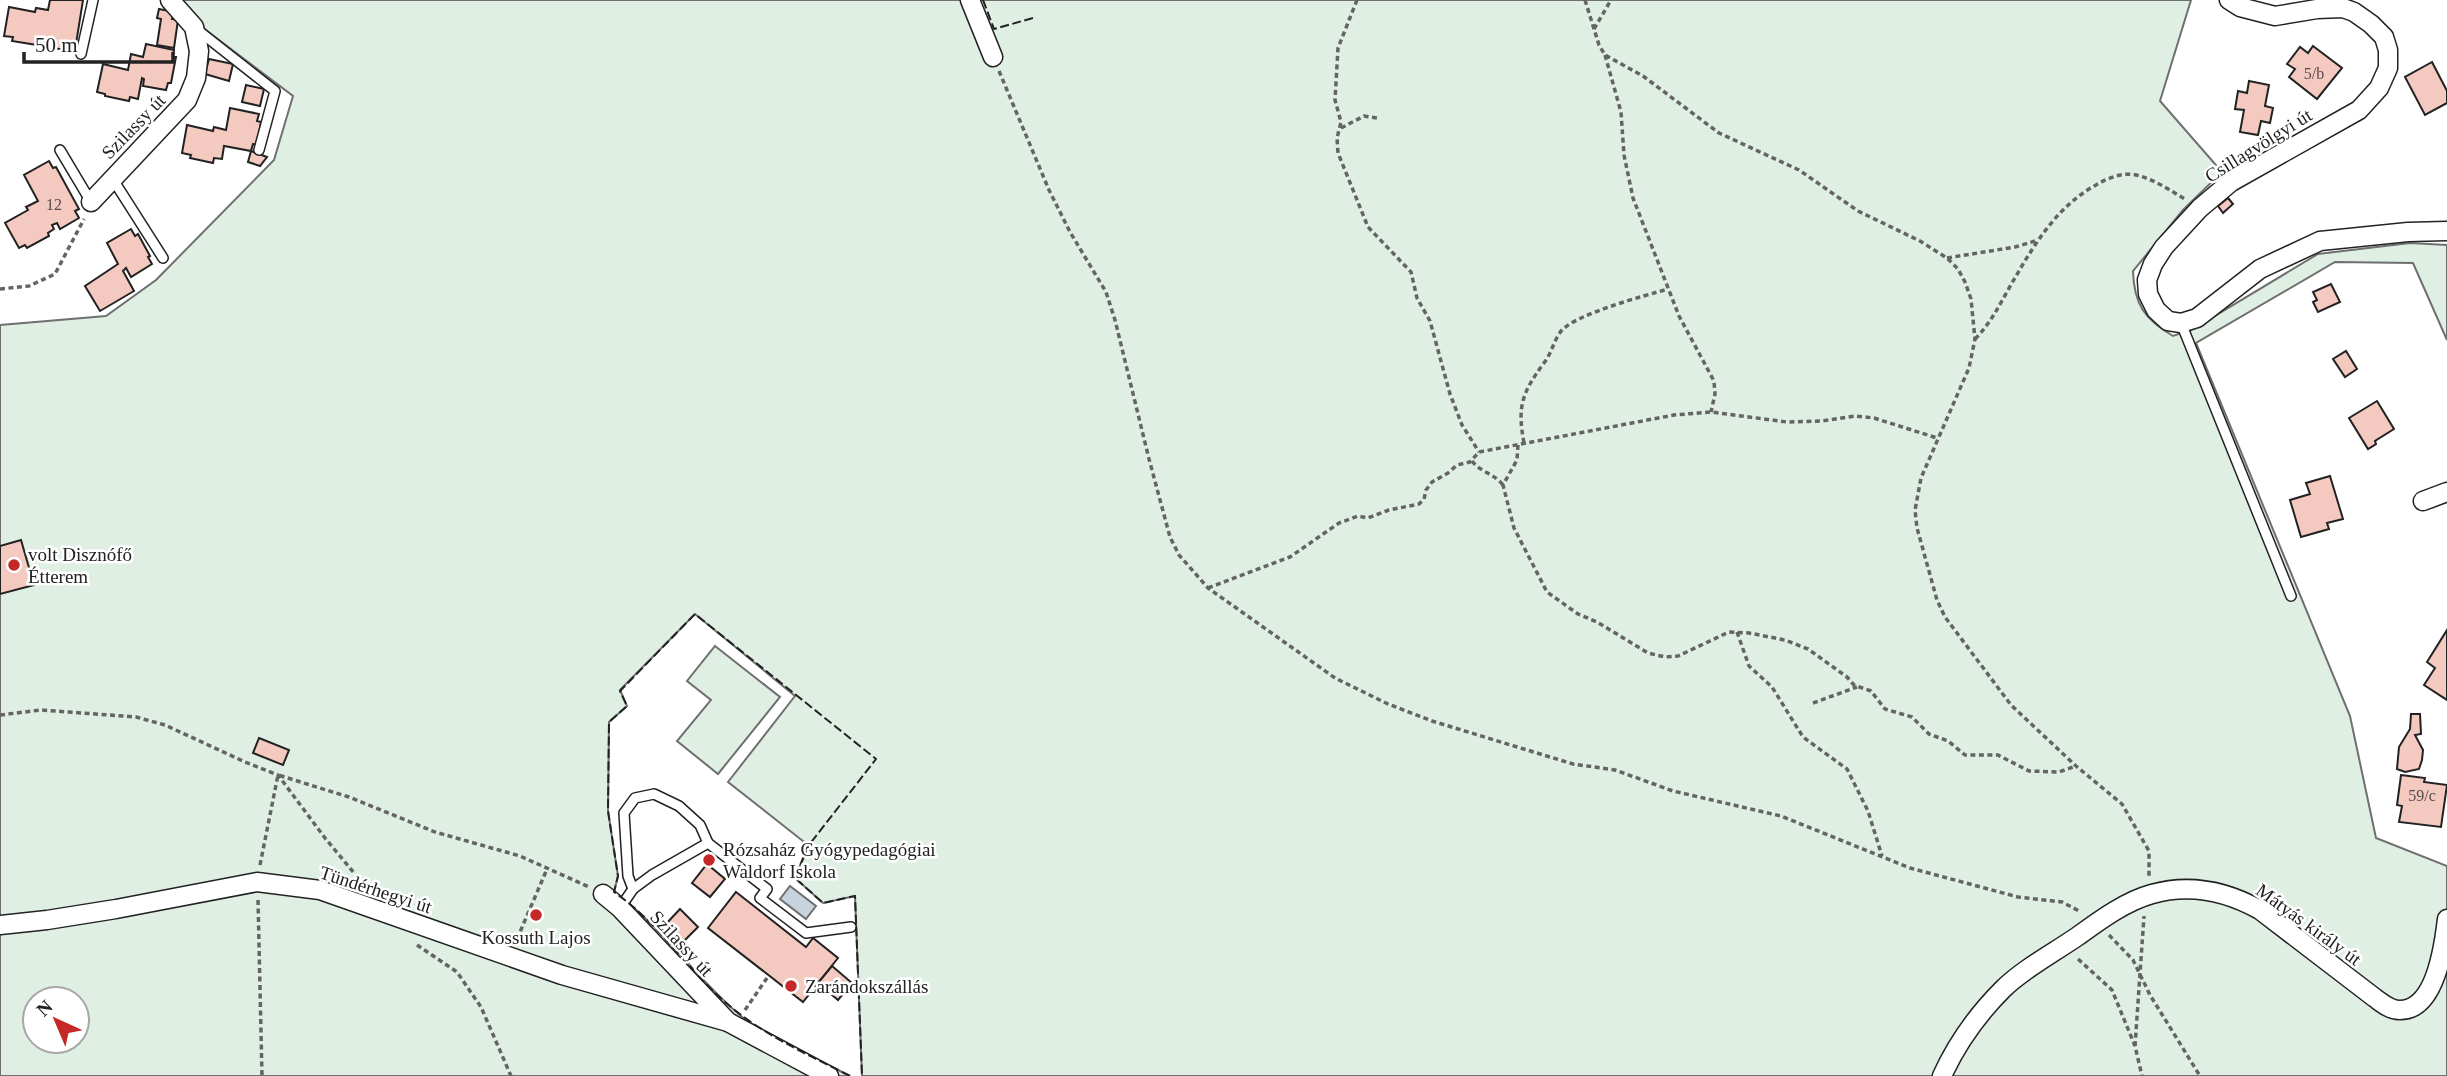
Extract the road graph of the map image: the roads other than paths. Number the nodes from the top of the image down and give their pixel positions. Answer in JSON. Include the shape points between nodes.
{"nodes":[{"id":1,"x":93,"y":0,"type":"edge"},
{"id":2,"x":170,"y":0,"type":"edge"},
{"id":3,"x":970,"y":0,"type":"edge"},
{"id":4,"x":2229,"y":0,"type":"edge"},
{"id":5,"x":194,"y":27,"type":"junction"},
{"id":6,"x":81,"y":54,"type":"dead end"},
{"id":7,"x":993,"y":57,"type":"road end"},
{"id":8,"x":60,"y":150,"type":"dead end"},
{"id":9,"x":259,"y":150,"type":"dead end"},
{"id":10,"x":112,"y":178,"type":"junction"},
{"id":11,"x":91,"y":202,"type":"joint"},
{"id":12,"x":2447,"y":231,"type":"edge"},
{"id":13,"x":163,"y":258,"type":"dead end"},
{"id":14,"x":2181,"y":324,"type":"junction"},
{"id":15,"x":2447,"y":492,"type":"edge"},
{"id":16,"x":2423,"y":501,"type":"dead end"},
{"id":17,"x":2291,"y":596,"type":"dead end"},
{"id":18,"x":708,"y":843,"type":"junction"},
{"id":19,"x":633,"y":889,"type":"junction"},
{"id":20,"x":603,"y":894,"type":"road end"},
{"id":21,"x":620,"y":908,"type":"junction"},
{"id":22,"x":2447,"y":919,"type":"edge"},
{"id":23,"x":0,"y":925,"type":"edge"},
{"id":24,"x":851,"y":927,"type":"dead end"},
{"id":25,"x":730,"y":1024,"type":"junction"},
{"id":26,"x":829,"y":1076,"type":"edge"},
{"id":27,"x":1942,"y":1076,"type":"edge"}],
"edges":[{"from":1,"to":6,"type":"lane"},
{"from":2,"to":5,"type":"street"},
{"from":3,"to":7,"type":"street"},
{"from":4,"to":14,"type":"street","name":"Csillagvölgyi út","via":[[2275,16],[2317,9],[2354,12],[2384,37],[2388,68],[2379,88],[2359,110],[2231,182],[2164,247],[2147,280],[2148,294],[2168,321]]},
{"from":5,"to":9,"type":"lane","via":[[275,91]]},
{"from":5,"to":10,"type":"street","name":"Szilassy út","via":[[200,51],[187,100]]},
{"from":8,"to":11,"type":"lane"},
{"from":10,"to":11,"type":"street","name":"Szilassy út"},
{"from":10,"to":13,"type":"lane"},
{"from":12,"to":14,"type":"street","via":[[2320,241],[2260,269],[2197,318]]},
{"from":14,"to":17,"type":"lane"},
{"from":15,"to":16,"type":"street"},
{"from":18,"to":19,"type":"lane"},
{"from":18,"to":19,"type":"lane","via":[[700,825],[679,806],[654,794],[635,798],[624,813]]},
{"from":18,"to":24,"type":"lane","via":[[767,889],[760,898],[806,933]]},
{"from":19,"to":21,"type":"lane"},
{"from":20,"to":21,"type":"street","name":"Szilassy út"},
{"from":21,"to":25,"type":"street","name":"Szilassy út"},
{"from":22,"to":27,"type":"street","name":"Mátyás király út","via":[[2435,977],[2418,1003],[2400,1010],[2375,998],[2243,900],[2211,890],[2147,895],[2095,923],[2005,987],[1971,1026]]},
{"from":23,"to":25,"type":"street","name":"Tündérhegyi út","via":[[257,882],[320,890],[562,975]]},
{"from":25,"to":26,"type":"street"}]}
